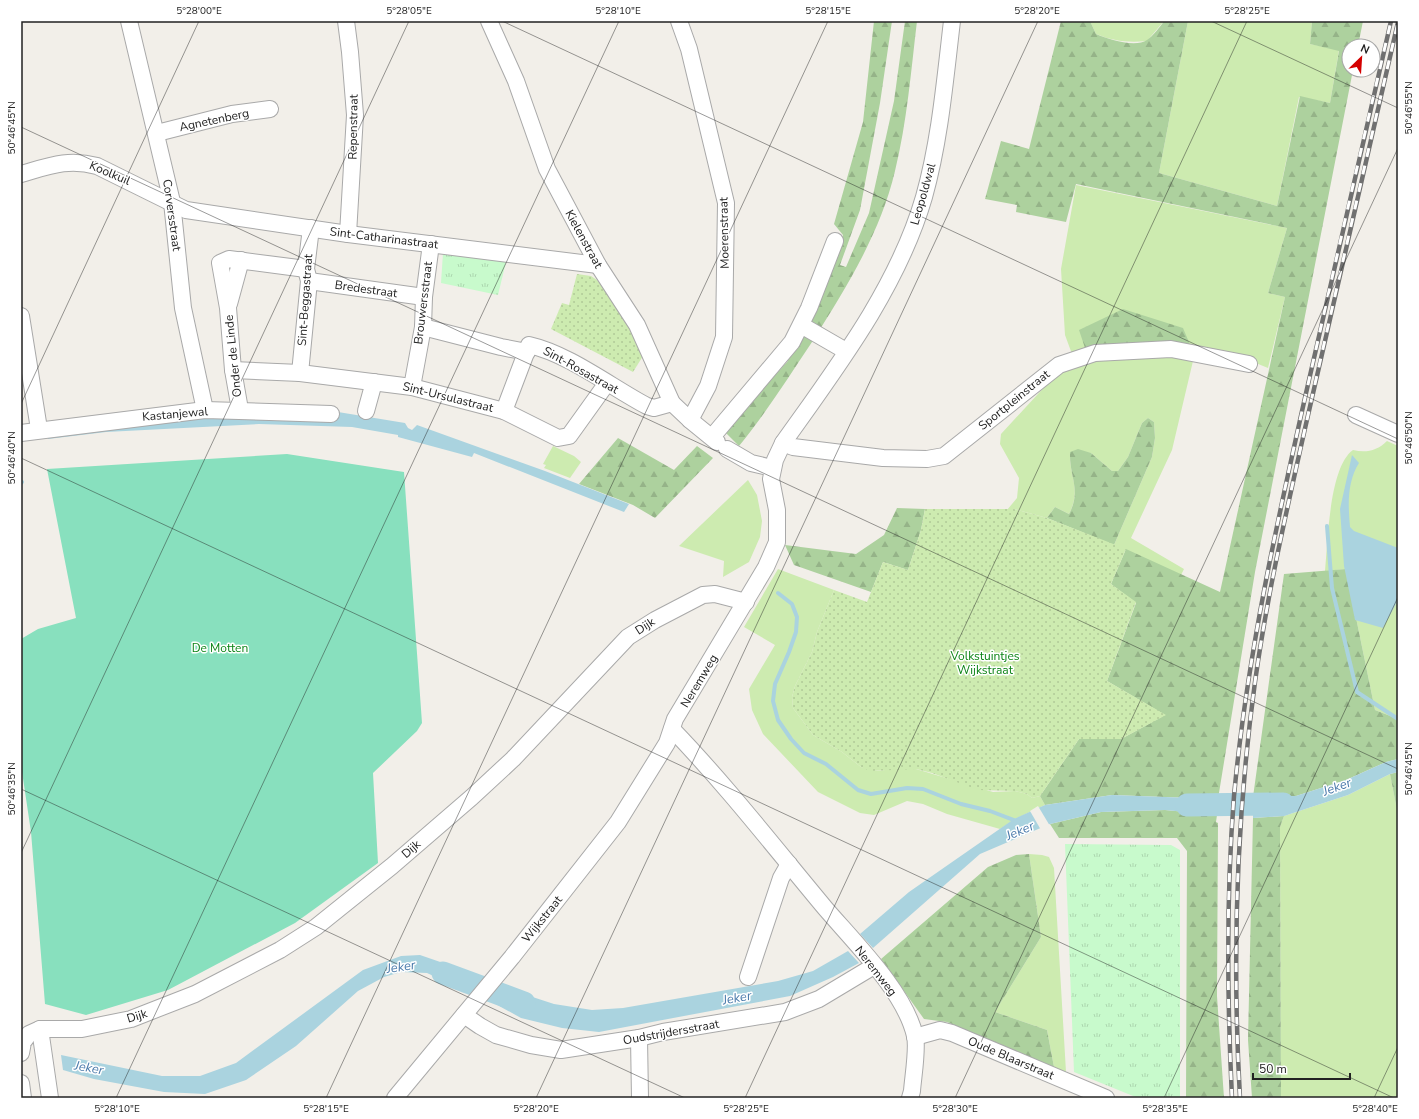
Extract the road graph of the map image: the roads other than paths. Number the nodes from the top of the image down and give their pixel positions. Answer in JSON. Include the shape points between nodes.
{"nodes":[{"id":1,"x":129,"y":21,"type":"edge"},
{"id":2,"x":346,"y":21,"type":"edge"},
{"id":3,"x":489,"y":21,"type":"edge"},
{"id":4,"x":679,"y":21,"type":"edge"},
{"id":5,"x":952,"y":21,"type":"edge"},
{"id":6,"x":270,"y":109,"type":"dead end"},
{"id":7,"x":157,"y":133,"type":"junction"},
{"id":8,"x":21,"y":174,"type":"edge"},
{"id":9,"x":172,"y":202,"type":"junction"},
{"id":10,"x":311,"y":228,"type":"junction"},
{"id":11,"x":348,"y":234,"type":"junction"},
{"id":12,"x":836,"y":241,"type":"dead end"},
{"id":13,"x":431,"y":244,"type":"junction"},
{"id":14,"x":598,"y":265,"type":"junction"},
{"id":15,"x":308,"y":275,"type":"junction"},
{"id":16,"x":424,"y":297,"type":"junction"},
{"id":17,"x":21,"y":316,"type":"edge"},
{"id":18,"x":801,"y":325,"type":"junction"},
{"id":19,"x":423,"y":327,"type":"junction"},
{"id":20,"x":846,"y":351,"type":"junction"},
{"id":21,"x":527,"y":352,"type":"junction"},
{"id":22,"x":1249,"y":364,"type":"dead end"},
{"id":23,"x":232,"y":370,"type":"junction"},
{"id":24,"x":300,"y":373,"type":"junction"},
{"id":25,"x":374,"y":382,"type":"junction"},
{"id":26,"x":607,"y":383,"type":"junction"},
{"id":27,"x":412,"y":387,"type":"junction"},
{"id":28,"x":672,"y":403,"type":"junction"},
{"id":29,"x":239,"y":404,"type":"dead end"},
{"id":30,"x":205,"y":410,"type":"junction"},
{"id":31,"x":366,"y":411,"type":"dead end"},
{"id":32,"x":504,"y":411,"type":"junction"},
{"id":33,"x":331,"y":414,"type":"dead end"},
{"id":34,"x":1356,"y":415,"type":"dead end"},
{"id":35,"x":690,"y":420,"type":"junction"},
{"id":36,"x":39,"y":429,"type":"junction"},
{"id":37,"x":21,"y":433,"type":"edge"},
{"id":38,"x":1398,"y":434,"type":"edge"},
{"id":39,"x":719,"y":443,"type":"junction"},
{"id":40,"x":784,"y":443,"type":"junction"},
{"id":41,"x":772,"y":468,"type":"junction"},
{"id":42,"x":746,"y":602,"type":"junction"},
{"id":43,"x":672,"y":728,"type":"junction"},
{"id":44,"x":788,"y":864,"type":"junction"},
{"id":45,"x":870,"y":962,"type":"junction"},
{"id":46,"x":748,"y":977,"type":"dead end"},
{"id":47,"x":464,"y":1015,"type":"junction"},
{"id":48,"x":34,"y":1032,"type":"junction"},
{"id":49,"x":915,"y":1037,"type":"junction"},
{"id":50,"x":639,"y":1038,"type":"junction"},
{"id":51,"x":21,"y":1053,"type":"edge"},
{"id":52,"x":21,"y":1083,"type":"edge"},
{"id":53,"x":638,"y":1097,"type":"edge"},
{"id":54,"x":23,"y":1098,"type":"edge"},
{"id":55,"x":50,"y":1098,"type":"edge"},
{"id":56,"x":394,"y":1098,"type":"edge"},
{"id":57,"x":910,"y":1098,"type":"edge"},
{"id":58,"x":1106,"y":1098,"type":"edge"}],
"edges":[{"from":1,"to":7,"type":"street","name":"Corversstraat"},
{"from":2,"to":11,"type":"street","name":"Repenstraat","via":[[355,115]]},
{"from":3,"to":14,"type":"street","name":"Kielenstraat","via":[[516,81],[547,169]]},
{"from":4,"to":35,"type":"street","name":"Moerenstraat","via":[[689,50],[726,203],[724,337],[708,386]]},
{"from":5,"to":20,"type":"street","name":"Leopoldwal","via":[[941,117],[916,223],[893,272]]},
{"from":6,"to":7,"type":"street","name":"Agnetenberg","via":[[232,114]]},
{"from":7,"to":9,"type":"street","name":"Corversstraat"},
{"from":8,"to":9,"type":"street","name":"Koolkuil","via":[[64,162],[82,162],[97,166]]},
{"from":9,"to":10,"type":"street","name":"Sint-Catharinastraat","via":[[186,210]]},
{"from":9,"to":30,"type":"street","name":"Corversstraat","via":[[183,308]]},
{"from":10,"to":11,"type":"street","name":"Sint-Catharinastraat"},
{"from":10,"to":15,"type":"street","name":"Sint-Beggastraat"},
{"from":11,"to":13,"type":"street","name":"Sint-Catharinastraat"},
{"from":12,"to":18,"type":"street"},
{"from":13,"to":14,"type":"street","name":"Sint-Catharinastraat"},
{"from":13,"to":16,"type":"street","name":"Brouwersstraat"},
{"from":14,"to":28,"type":"street","name":"Kielenstraat","via":[[636,324]]},
{"from":15,"to":16,"type":"street","name":"Bredestraat"},
{"from":15,"to":23,"type":"street","name":"Onder de Linde","via":[[241,260],[229,259],[220,264],[228,308]]},
{"from":15,"to":24,"type":"street","name":"Sint-Beggastraat"},
{"from":16,"to":19,"type":"street","name":"Brouwersstraat"},
{"from":17,"to":36,"type":"street"},
{"from":18,"to":20,"type":"street"},
{"from":18,"to":39,"type":"street","via":[[792,342]]},
{"from":19,"to":21,"type":"street","name":"Sint-Rosastraat"},
{"from":19,"to":27,"type":"street","name":"Brouwersstraat"},
{"from":20,"to":40,"type":"street","name":"Leopoldwal"},
{"from":21,"to":26,"type":"street","name":"Sint-Rosastraat","via":[[529,345],[542,347]]},
{"from":21,"to":32,"type":"street"},
{"from":22,"to":40,"type":"street","name":"Sportpleinstraat","via":[[1171,349],[1095,353],[1069,360],[1058,365],[1025,390],[944,456],[927,459],[883,458],[793,447]]},
{"from":23,"to":24,"type":"street","name":"Sint-Ursulastraat"},
{"from":23,"to":29,"type":"street","name":"Onder de Linde"},
{"from":24,"to":25,"type":"street","name":"Sint-Ursulastraat"},
{"from":25,"to":27,"type":"street","name":"Sint-Ursulastraat"},
{"from":25,"to":31,"type":"street"},
{"from":26,"to":28,"type":"street","name":"Sint-Rosastraat","via":[[654,408]]},
{"from":26,"to":32,"type":"street","name":"Sint-Ursulastraat","via":[[569,436],[558,438]]},
{"from":27,"to":32,"type":"street","name":"Sint-Ursulastraat"},
{"from":28,"to":35,"type":"street","name":"Kielenstraat"},
{"from":30,"to":33,"type":"street","name":"Kastanjewal"},
{"from":30,"to":36,"type":"street","name":"Kastanjewal"},
{"from":34,"to":38,"type":"street"},
{"from":35,"to":39,"type":"street","name":"Kielenstraat"},
{"from":36,"to":37,"type":"street","name":"Kastanjewal"},
{"from":39,"to":41,"type":"street","name":"Kielenstraat","via":[[751,463]]},
{"from":40,"to":41,"type":"street","name":"Leopoldwal"},
{"from":41,"to":42,"type":"street","name":"Neremweg","via":[[772,489],[777,510],[777,542]]},
{"from":42,"to":43,"type":"street","name":"Neremweg"},
{"from":42,"to":48,"type":"street","name":"Dijk","via":[[715,594],[703,595],[628,637],[478,793],[316,927],[248,967],[195,994],[149,1013],[82,1029]]},
{"from":43,"to":44,"type":"street","name":"Neremweg"},
{"from":43,"to":47,"type":"street","name":"Wijkstraat","via":[[667,743],[618,822]]},
{"from":44,"to":45,"type":"street","name":"Neremweg"},
{"from":44,"to":46,"type":"street"},
{"from":45,"to":49,"type":"street","name":"Neremweg","via":[[902,1004]]},
{"from":45,"to":50,"type":"street","name":"Oudstrijdersstraat","via":[[819,999],[786,1012]]},
{"from":47,"to":50,"type":"street","name":"Oudstrijdersstraat","via":[[496,1035],[561,1050]]},
{"from":47,"to":56,"type":"street","name":"Wijkstraat"},
{"from":48,"to":51,"type":"street","via":[[23,1042]]},
{"from":48,"to":55,"type":"street"},
{"from":49,"to":57,"type":"street","name":"Neremweg"},
{"from":49,"to":58,"type":"street","name":"Oude Blaarstraat","via":[[940,1030],[952,1033]]},
{"from":50,"to":53,"type":"street"},
{"from":52,"to":54,"type":"street"}]}
